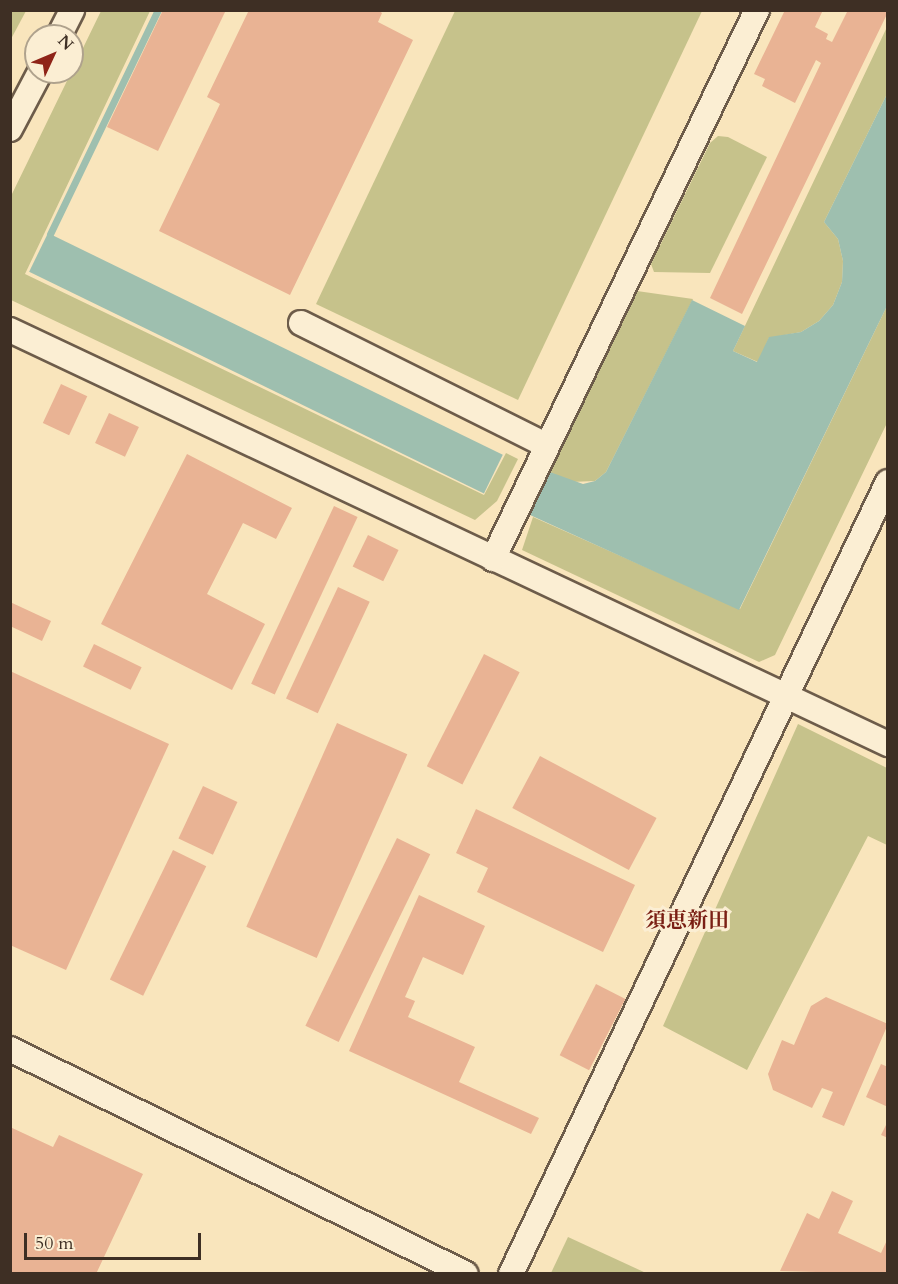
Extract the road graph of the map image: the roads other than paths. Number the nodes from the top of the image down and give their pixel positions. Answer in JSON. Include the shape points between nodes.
{"nodes":[{"id":1,"x":72,"y":10,"type":"edge"},
{"id":2,"x":757,"y":10,"type":"edge"},
{"id":3,"x":65,"y":24,"type":"edge"},
{"id":4,"x":34,"y":84,"type":"edge"},
{"id":5,"x":10,"y":129,"type":"edge"},
{"id":6,"x":301,"y":323,"type":"dead end"},
{"id":7,"x":10,"y":330,"type":"edge"},
{"id":8,"x":541,"y":456,"type":"junction"},
{"id":9,"x":888,"y":482,"type":"edge"},
{"id":10,"x":493,"y":560,"type":"junction"},
{"id":11,"x":785,"y":694,"type":"junction"},
{"id":12,"x":888,"y":744,"type":"edge"},
{"id":13,"x":10,"y":1049,"type":"edge"},
{"id":14,"x":466,"y":1274,"type":"edge"},
{"id":15,"x":511,"y":1274,"type":"edge"}],
"edges":[{"from":1,"to":3,"type":"street"},
{"from":2,"to":8,"type":"street"},
{"from":4,"to":5,"type":"street"},
{"from":6,"to":8,"type":"street"},
{"from":7,"to":10,"type":"street"},
{"from":8,"to":10,"type":"street"},
{"from":9,"to":11,"type":"street"},
{"from":10,"to":11,"type":"street"},
{"from":11,"to":12,"type":"street"},
{"from":11,"to":15,"type":"street"},
{"from":13,"to":14,"type":"street"}]}
